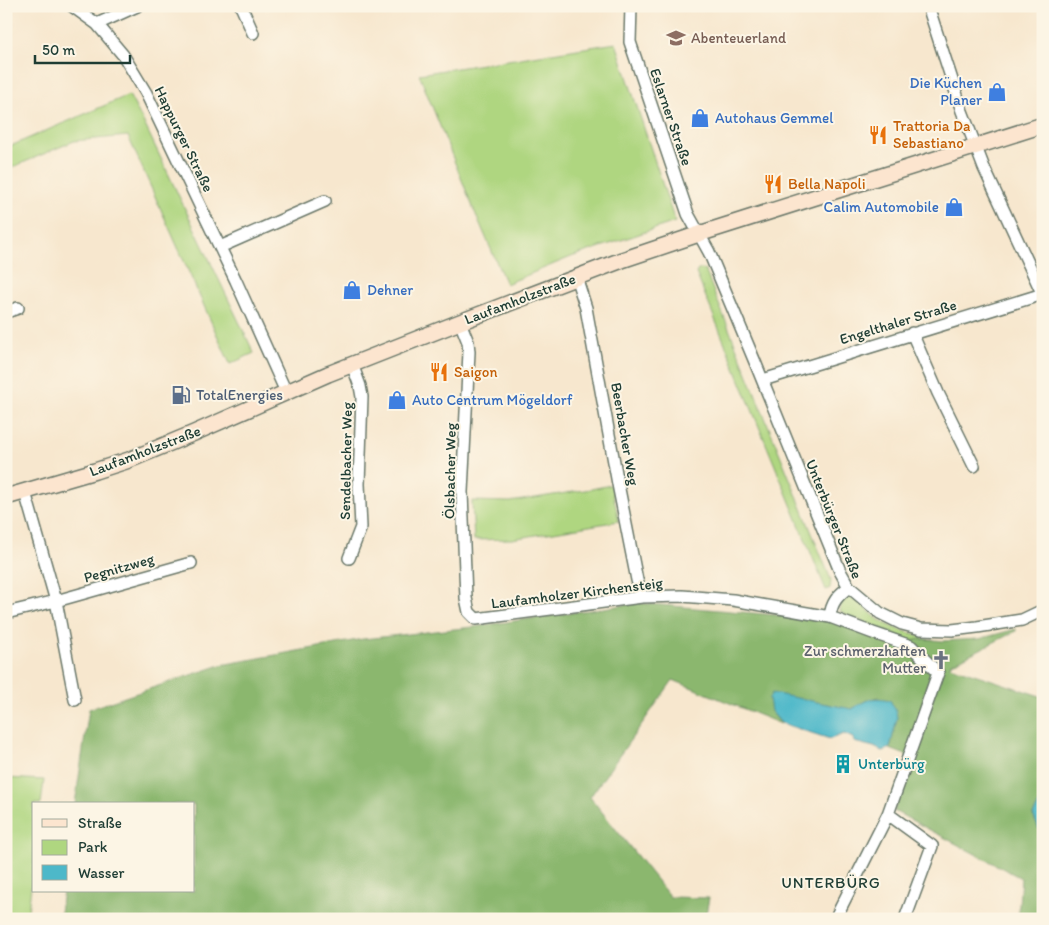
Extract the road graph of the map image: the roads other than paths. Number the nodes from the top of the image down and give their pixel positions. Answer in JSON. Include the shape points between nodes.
{"nodes":[{"id":1,"x":72,"y":6,"type":"edge"},
{"id":2,"x":137,"y":6,"type":"edge"},
{"id":3,"x":241,"y":6,"type":"edge"},
{"id":4,"x":631,"y":6,"type":"edge"},
{"id":5,"x":928,"y":6,"type":"edge"},
{"id":6,"x":97,"y":24,"type":"junction"},
{"id":7,"x":253,"y":34,"type":"dead end"},
{"id":8,"x":1043,"y":124,"type":"edge"},
{"id":9,"x":975,"y":146,"type":"junction"},
{"id":10,"x":325,"y":201,"type":"dead end"},
{"id":11,"x":698,"y":234,"type":"junction"},
{"id":12,"x":220,"y":247,"type":"junction"},
{"id":13,"x":576,"y":277,"type":"junction"},
{"id":14,"x":1043,"y":294,"type":"edge"},
{"id":15,"x":18,"y":308,"type":"dead end"},
{"id":16,"x":6,"y":312,"type":"edge"},
{"id":17,"x":460,"y":322,"type":"junction"},
{"id":18,"x":912,"y":333,"type":"junction"},
{"id":19,"x":352,"y":364,"type":"junction"},
{"id":20,"x":763,"y":380,"type":"junction"},
{"id":21,"x":286,"y":392,"type":"junction"},
{"id":22,"x":974,"y":466,"type":"dead end"},
{"id":23,"x":25,"y":492,"type":"junction"},
{"id":24,"x":6,"y":497,"type":"edge"},
{"id":25,"x":349,"y":558,"type":"dead end"},
{"id":26,"x":191,"y":564,"type":"dead end"},
{"id":27,"x":849,"y":587,"type":"junction"},
{"id":28,"x":642,"y":598,"type":"junction"},
{"id":29,"x":56,"y":601,"type":"junction"},
{"id":30,"x":1043,"y":610,"type":"edge"},
{"id":31,"x":6,"y":612,"type":"edge"},
{"id":32,"x":830,"y":617,"type":"junction"},
{"id":33,"x":476,"y":620,"type":"joint"},
{"id":34,"x":75,"y":700,"type":"dead end"},
{"id":35,"x":888,"y":814,"type":"junction"},
{"id":36,"x":836,"y":919,"type":"edge"},
{"id":37,"x":905,"y":919,"type":"edge"}],
"edges":[{"from":1,"to":6,"type":"street","name":"Happurger Straße"},
{"from":2,"to":6,"type":"street"},
{"from":3,"to":7,"type":"street"},
{"from":4,"to":11,"type":"street","name":"Eslarner Straße","via":[[630,42],[688,214]]},
{"from":5,"to":9,"type":"street"},
{"from":6,"to":12,"type":"street","name":"Happurger Straße","via":[[123,56],[146,93]]},
{"from":8,"to":9,"type":"main road","name":"Laufamholzstraße"},
{"from":9,"to":11,"type":"main road","name":"Laufamholzstraße"},
{"from":9,"to":14,"type":"street"},
{"from":10,"to":12,"type":"street"},
{"from":11,"to":13,"type":"main road","name":"Laufamholzstraße"},
{"from":11,"to":20,"type":"street","name":"Unterbürger Straße","via":[[709,252]]},
{"from":12,"to":21,"type":"street","name":"Happurger Straße"},
{"from":13,"to":17,"type":"main road","name":"Laufamholzstraße"},
{"from":13,"to":28,"type":"street","name":"Beerbacher Weg","via":[[586,308]]},
{"from":14,"to":18,"type":"street","name":"Engelthaler Straße"},
{"from":15,"to":16,"type":"street"},
{"from":17,"to":19,"type":"main road","name":"Laufamholzstraße"},
{"from":17,"to":33,"type":"street","name":"Ölsbacher Weg","via":[[469,352],[462,492],[466,598],[469,612]]},
{"from":18,"to":20,"type":"street","name":"Engelthaler Straße"},
{"from":18,"to":22,"type":"street"},
{"from":19,"to":21,"type":"main road","name":"Laufamholzstraße"},
{"from":19,"to":25,"type":"street","name":"Sendelbacher Weg","via":[[362,397],[358,484],[360,527]]},
{"from":20,"to":27,"type":"street","name":"Unterbürger Straße"},
{"from":21,"to":23,"type":"main road","name":"Laufamholzstraße","via":[[129,460]]},
{"from":23,"to":24,"type":"main road","name":"Laufamholzstraße"},
{"from":23,"to":29,"type":"street"},
{"from":26,"to":29,"type":"street","name":"Pegnitzweg"},
{"from":27,"to":30,"type":"street","via":[[880,613],[921,629],[986,626],[1022,620]]},
{"from":27,"to":32,"type":"street","name":"Unterbürger Straße","via":[[833,602]]},
{"from":28,"to":32,"type":"street","name":"Laufamholzer Kirchensteig","via":[[682,596],[733,600]]},
{"from":28,"to":33,"type":"street","name":"Laufamholzer Kirchensteig"},
{"from":29,"to":31,"type":"street","name":"Pegnitzweg"},
{"from":29,"to":34,"type":"street"},
{"from":32,"to":35,"type":"street","via":[[912,646],[938,673]]},
{"from":35,"to":36,"type":"street"},
{"from":35,"to":37,"type":"street","via":[[932,846]]}]}
